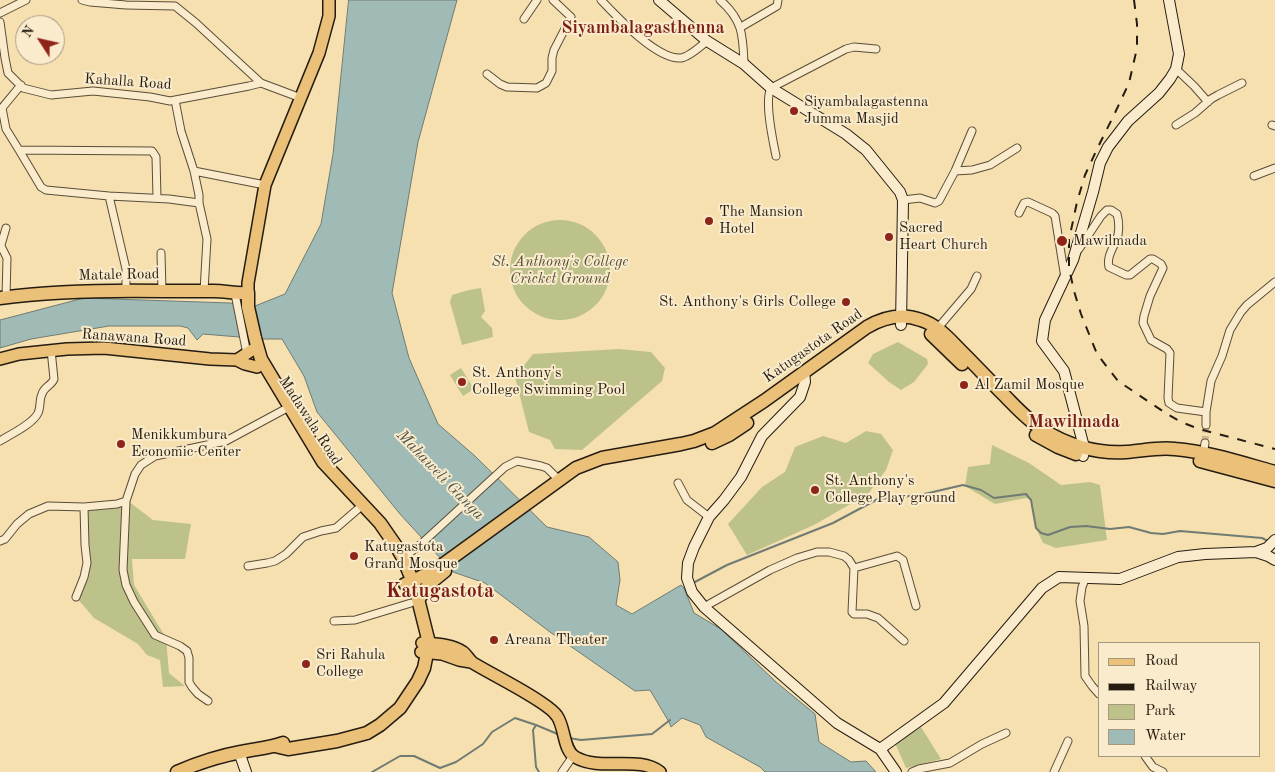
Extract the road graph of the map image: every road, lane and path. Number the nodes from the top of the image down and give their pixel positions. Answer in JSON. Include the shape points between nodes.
{"nodes":[{"id":1,"x":26,"y":0,"type":"edge"},
{"id":2,"x":82,"y":0,"type":"edge"},
{"id":3,"x":181,"y":0,"type":"edge"},
{"id":4,"x":328,"y":0,"type":"edge"},
{"id":5,"x":537,"y":0,"type":"edge"},
{"id":6,"x":553,"y":0,"type":"edge"},
{"id":7,"x":600,"y":0,"type":"edge"},
{"id":8,"x":659,"y":0,"type":"edge"},
{"id":9,"x":720,"y":0,"type":"edge"},
{"id":10,"x":778,"y":0,"type":"edge"},
{"id":11,"x":1169,"y":0,"type":"edge"},
{"id":12,"x":125,"y":2,"type":"edge"},
{"id":13,"x":175,"y":6,"type":"junction"},
{"id":14,"x":0,"y":13,"type":"edge"},
{"id":15,"x":524,"y":20,"type":"dead end"},
{"id":16,"x":0,"y":22,"type":"edge"},
{"id":17,"x":741,"y":26,"type":"junction"},
{"id":18,"x":707,"y":41,"type":"junction"},
{"id":19,"x":876,"y":49,"type":"dead end"},
{"id":20,"x":744,"y":64,"type":"junction"},
{"id":21,"x":0,"y":68,"type":"edge"},
{"id":22,"x":1176,"y":69,"type":"junction"},
{"id":23,"x":8,"y":73,"type":"junction"},
{"id":24,"x":487,"y":74,"type":"dead end"},
{"id":25,"x":261,"y":83,"type":"junction"},
{"id":26,"x":1242,"y":83,"type":"dead end"},
{"id":27,"x":20,"y":85,"type":"junction"},
{"id":28,"x":771,"y":88,"type":"junction"},
{"id":29,"x":300,"y":98,"type":"junction"},
{"id":30,"x":175,"y":100,"type":"junction"},
{"id":31,"x":1208,"y":102,"type":"junction"},
{"id":32,"x":1176,"y":125,"type":"dead end"},
{"id":33,"x":972,"y":130,"type":"dead end"},
{"id":34,"x":1017,"y":148,"type":"dead end"},
{"id":35,"x":19,"y":150,"type":"junction"},
{"id":36,"x":776,"y":156,"type":"dead end"},
{"id":37,"x":1275,"y":168,"type":"edge"},
{"id":38,"x":194,"y":171,"type":"junction"},
{"id":39,"x":955,"y":171,"type":"junction"},
{"id":40,"x":1254,"y":176,"type":"dead end"},
{"id":41,"x":265,"y":185,"type":"junction"},
{"id":42,"x":109,"y":196,"type":"junction"},
{"id":43,"x":157,"y":198,"type":"junction"},
{"id":44,"x":903,"y":200,"type":"junction"},
{"id":45,"x":199,"y":203,"type":"junction"},
{"id":46,"x":1019,"y":213,"type":"dead end"},
{"id":47,"x":6,"y":228,"type":"dead end"},
{"id":48,"x":0,"y":245,"type":"edge"},
{"id":49,"x":161,"y":253,"type":"dead end"},
{"id":50,"x":1072,"y":260,"type":"junction"},
{"id":51,"x":977,"y":276,"type":"dead end"},
{"id":52,"x":1065,"y":278,"type":"junction"},
{"id":53,"x":1275,"y":282,"type":"edge"},
{"id":54,"x":126,"y":291,"type":"junction"},
{"id":55,"x":162,"y":291,"type":"junction"},
{"id":56,"x":204,"y":292,"type":"junction"},
{"id":57,"x":241,"y":294,"type":"junction"},
{"id":58,"x":3,"y":297,"type":"edge"},
{"id":59,"x":901,"y":321,"type":"junction"},
{"id":60,"x":937,"y":329,"type":"junction"},
{"id":61,"x":51,"y":350,"type":"junction"},
{"id":62,"x":251,"y":350,"type":"junction"},
{"id":63,"x":0,"y":359,"type":"edge"},
{"id":64,"x":805,"y":377,"type":"junction"},
{"id":65,"x":286,"y":409,"type":"junction"},
{"id":66,"x":1206,"y":412,"type":"junction"},
{"id":67,"x":1206,"y":425,"type":"tunnel mouth"},
{"id":68,"x":0,"y":441,"type":"edge"},
{"id":69,"x":1084,"y":452,"type":"junction"},
{"id":70,"x":1204,"y":452,"type":"junction"},
{"id":71,"x":1275,"y":472,"type":"edge"},
{"id":72,"x":1275,"y":481,"type":"edge"},
{"id":73,"x":678,"y":483,"type":"dead end"},
{"id":74,"x":555,"y":486,"type":"junction"},
{"id":75,"x":126,"y":501,"type":"junction"},
{"id":76,"x":84,"y":507,"type":"junction"},
{"id":77,"x":358,"y":509,"type":"junction"},
{"id":78,"x":709,"y":517,"type":"junction"},
{"id":79,"x":0,"y":541,"type":"edge"},
{"id":80,"x":1271,"y":544,"type":"edge"},
{"id":81,"x":1256,"y":552,"type":"junction"},
{"id":82,"x":403,"y":558,"type":"junction"},
{"id":83,"x":1275,"y":560,"type":"edge"},
{"id":84,"x":248,"y":566,"type":"dead end"},
{"id":85,"x":854,"y":568,"type":"junction"},
{"id":86,"x":1086,"y":577,"type":"junction"},
{"id":87,"x":427,"y":579,"type":"junction"},
{"id":88,"x":410,"y":585,"type":"junction"},
{"id":89,"x":76,"y":597,"type":"dead end"},
{"id":90,"x":415,"y":602,"type":"junction"},
{"id":91,"x":916,"y":606,"type":"dead end"},
{"id":92,"x":704,"y":608,"type":"junction"},
{"id":93,"x":334,"y":621,"type":"dead end"},
{"id":94,"x":904,"y":641,"type":"dead end"},
{"id":95,"x":425,"y":648,"type":"junction"},
{"id":96,"x":1098,"y":693,"type":"edge"},
{"id":97,"x":208,"y":701,"type":"dead end"},
{"id":98,"x":1006,"y":733,"type":"dead end"},
{"id":99,"x":1068,"y":741,"type":"dead end"},
{"id":100,"x":880,"y":749,"type":"junction"},
{"id":101,"x":570,"y":751,"type":"junction"},
{"id":102,"x":239,"y":752,"type":"junction"},
{"id":103,"x":1145,"y":757,"type":"edge"},
{"id":104,"x":178,"y":772,"type":"edge"},
{"id":105,"x":246,"y":772,"type":"edge"},
{"id":106,"x":562,"y":772,"type":"edge"},
{"id":107,"x":660,"y":772,"type":"edge"},
{"id":108,"x":896,"y":772,"type":"edge"},
{"id":109,"x":912,"y":772,"type":"edge"},
{"id":110,"x":1054,"y":772,"type":"edge"},
{"id":111,"x":1163,"y":772,"type":"edge"}],
"edges":[{"from":1,"to":14,"type":"street"},
{"from":2,"to":12,"type":"street"},
{"from":3,"to":13,"type":"street"},
{"from":4,"to":29,"type":"main road","name":"Madawala Road","via":[[329,16],[319,53]]},
{"from":5,"to":15,"type":"street"},
{"from":6,"to":24,"type":"street","via":[[571,17],[554,50],[552,71],[546,83],[537,88],[507,87]]},
{"from":7,"to":18,"type":"street","via":[[647,44],[671,57],[683,58]]},
{"from":8,"to":18,"type":"street"},
{"from":9,"to":17,"type":"street"},
{"from":10,"to":17,"type":"street","via":[[777,6]]},
{"from":11,"to":22,"type":"street","via":[[1179,54]]},
{"from":12,"to":13,"type":"street"},
{"from":13,"to":25,"type":"street"},
{"from":16,"to":23,"type":"street"},
{"from":17,"to":20,"type":"street"},
{"from":18,"to":20,"type":"street"},
{"from":19,"to":28,"type":"street","via":[[846,49]]},
{"from":20,"to":28,"type":"street"},
{"from":21,"to":23,"type":"street","name":"Kahalla Road"},
{"from":22,"to":31,"type":"street"},
{"from":22,"to":50,"type":"street","via":[[1159,93],[1128,121],[1108,147],[1100,163]]},
{"from":23,"to":27,"type":"street","name":"Kahalla Road"},
{"from":25,"to":29,"type":"street"},
{"from":25,"to":30,"type":"street","name":"Kahalla Road"},
{"from":26,"to":31,"type":"street"},
{"from":27,"to":30,"type":"street","name":"Kahalla Road","via":[[51,95],[93,92]]},
{"from":27,"to":35,"type":"street","via":[[2,108],[6,129]]},
{"from":28,"to":36,"type":"street","via":[[768,108]]},
{"from":28,"to":44,"type":"street","via":[[866,150]]},
{"from":29,"to":41,"type":"main road","name":"Madawala Road"},
{"from":30,"to":38,"type":"street"},
{"from":31,"to":32,"type":"street"},
{"from":33,"to":39,"type":"street"},
{"from":34,"to":39,"type":"street","via":[[990,165]]},
{"from":35,"to":42,"type":"street","via":[[40,187],[52,192]]},
{"from":35,"to":43,"type":"street","via":[[152,151],[156,158]]},
{"from":37,"to":40,"type":"street"},
{"from":38,"to":41,"type":"street"},
{"from":38,"to":45,"type":"street"},
{"from":39,"to":44,"type":"street","via":[[939,201]]},
{"from":41,"to":57,"type":"main road","name":"Madawala Road"},
{"from":42,"to":43,"type":"street"},
{"from":42,"to":54,"type":"street","via":[[126,269]]},
{"from":43,"to":45,"type":"street"},
{"from":44,"to":59,"type":"street"},
{"from":45,"to":56,"type":"street","via":[[207,239]]},
{"from":46,"to":52,"type":"street","via":[[1028,202],[1055,216]]},
{"from":47,"to":48,"type":"street"},
{"from":48,"to":58,"type":"street","via":[[7,258]]},
{"from":49,"to":55,"type":"street"},
{"from":50,"to":52,"type":"street"},
{"from":50,"to":66,"type":"street","via":[[1101,216],[1112,210],[1117,214],[1118,236],[1109,267],[1130,275],[1150,259],[1162,264],[1143,323],[1151,340],[1170,353],[1169,403],[1177,408]]},
{"from":51,"to":60,"type":"street","via":[[971,289]]},
{"from":52,"to":69,"type":"street","via":[[1045,320],[1042,341],[1064,371]]},
{"from":53,"to":66,"type":"street","via":[[1247,305],[1230,330],[1211,381]]},
{"from":54,"to":55,"type":"highway","name":"Matale Road"},
{"from":54,"to":58,"type":"highway","name":"Matale Road"},
{"from":55,"to":56,"type":"highway","name":"Matale Road"},
{"from":56,"to":57,"type":"highway","name":"Matale Road"},
{"from":57,"to":62,"type":"highway","name":"Madawala Road"},
{"from":59,"to":60,"type":"highway","name":"Katugastota Road","via":[[907,316],[921,319]]},
{"from":59,"to":64,"type":"highway","name":"Katugastota Road","via":[[872,333]]},
{"from":59,"to":69,"type":"highway","name":"Katugastota Road","via":[[935,337],[1023,425],[1041,438],[1058,447]]},
{"from":60,"to":69,"type":"highway","name":"Katugastota Road","via":[[1035,424]]},
{"from":61,"to":62,"type":"main road","name":"Ranawana Road","via":[[104,348],[210,359]]},
{"from":61,"to":63,"type":"main road","name":"Ranawana Road"},
{"from":61,"to":68,"type":"street","via":[[53,382],[41,395],[38,415]]},
{"from":62,"to":65,"type":"highway","name":"Madawala Road"},
{"from":64,"to":74,"type":"highway","name":"Katugastota Road","via":[[736,430],[711,444],[597,467]]},
{"from":64,"to":78,"type":"street","via":[[800,397],[762,436],[741,477]]},
{"from":65,"to":75,"type":"street","via":[[226,441],[155,456],[135,474]]},
{"from":65,"to":77,"type":"highway","name":"Madawala Road","via":[[309,454]]},
{"from":65,"to":82,"type":"highway","name":"Madawala Road","via":[[323,462],[380,524]]},
{"from":66,"to":67,"type":"street"},
{"from":69,"to":70,"type":"highway","name":"Katugastota Road","via":[[1100,459],[1123,460]]},
{"from":70,"to":71,"type":"highway","name":"Katugastota Road"},
{"from":70,"to":72,"type":"highway","name":"Katugastota Road"},
{"from":73,"to":78,"type":"street","via":[[686,500]]},
{"from":74,"to":82,"type":"street","via":[[547,468],[517,461],[505,467]]},
{"from":74,"to":87,"type":"highway","name":"Katugastota Road"},
{"from":75,"to":76,"type":"street"},
{"from":75,"to":97,"type":"street","via":[[123,570],[126,586],[155,634],[187,651],[192,687]]},
{"from":76,"to":79,"type":"street","via":[[48,506],[38,510],[16,524]]},
{"from":76,"to":89,"type":"street","via":[[87,563]]},
{"from":77,"to":84,"type":"street","via":[[336,528],[303,538],[275,561]]},
{"from":77,"to":88,"type":"highway","name":"Madawala Road","via":[[386,543]]},
{"from":78,"to":92,"type":"street","via":[[688,562],[687,578],[692,592]]},
{"from":80,"to":81,"type":"street"},
{"from":81,"to":83,"type":"street"},
{"from":81,"to":86,"type":"street","via":[[1178,557],[1120,579]]},
{"from":82,"to":87,"type":"highway"},
{"from":82,"to":88,"type":"highway","name":"Madawala Road"},
{"from":85,"to":91,"type":"street","via":[[897,556],[903,560]]},
{"from":85,"to":92,"type":"street","via":[[844,556],[817,552],[770,570]]},
{"from":85,"to":94,"type":"street","via":[[852,612],[878,618]]},
{"from":86,"to":96,"type":"street","via":[[1080,602],[1085,676]]},
{"from":86,"to":100,"type":"street","via":[[1059,577],[1042,588],[944,703]]},
{"from":87,"to":88,"type":"highway"},
{"from":87,"to":90,"type":"highway"},
{"from":88,"to":90,"type":"highway"},
{"from":90,"to":93,"type":"street","via":[[355,620]]},
{"from":90,"to":95,"type":"highway"},
{"from":92,"to":100,"type":"street","via":[[837,723]]},
{"from":95,"to":101,"type":"main road","via":[[442,644],[462,652],[471,662],[549,708],[558,716]]},
{"from":95,"to":102,"type":"highway","via":[[408,684],[375,720],[328,736]]},
{"from":98,"to":109,"type":"street","via":[[950,763]]},
{"from":99,"to":110,"type":"street"},
{"from":100,"to":108,"type":"street"},
{"from":101,"to":106,"type":"street"},
{"from":101,"to":107,"type":"main road","via":[[583,760],[604,765],[642,765]]},
{"from":102,"to":104,"type":"highway"},
{"from":102,"to":105,"type":"street"},
{"from":103,"to":111,"type":"street","via":[[1153,767]]}]}
